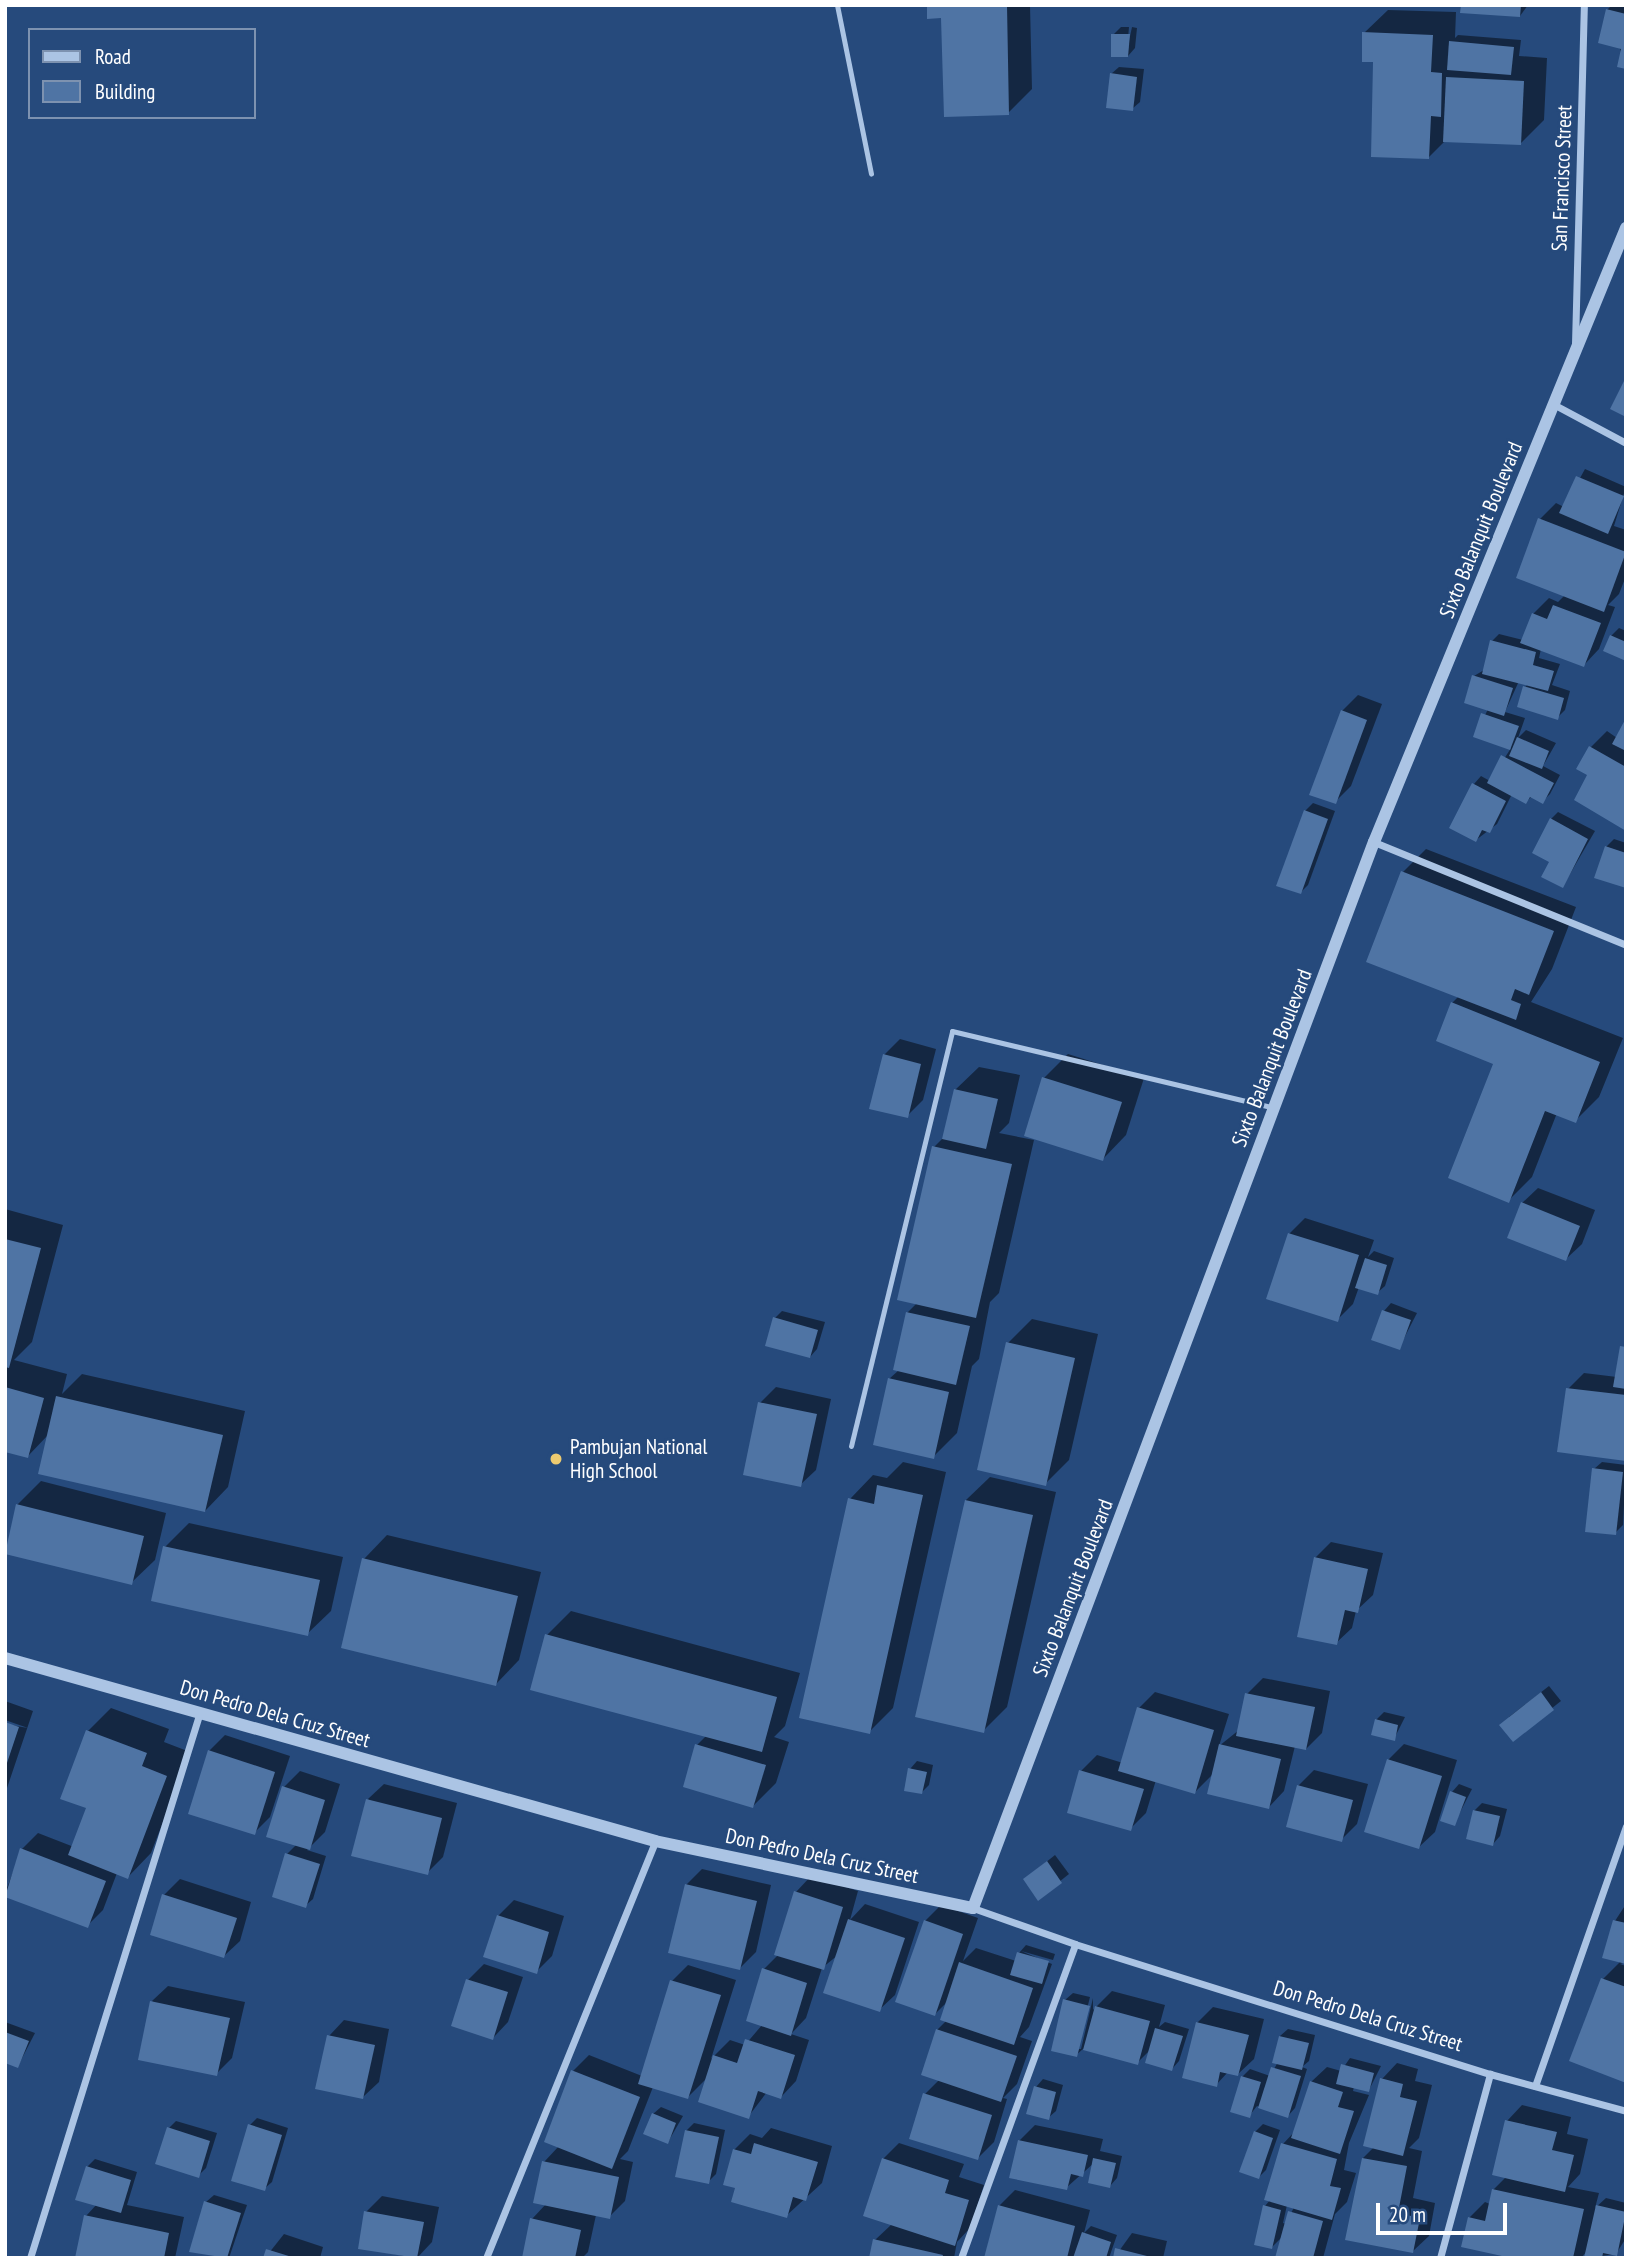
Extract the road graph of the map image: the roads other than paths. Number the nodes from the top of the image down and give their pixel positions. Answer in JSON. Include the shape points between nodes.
{"nodes":[{"id":1,"x":837,"y":5,"type":"edge"},
{"id":2,"x":1584,"y":5,"type":"edge"},
{"id":3,"x":871,"y":174,"type":"dead end"},
{"id":4,"x":1626,"y":228,"type":"edge"},
{"id":5,"x":1574,"y":352,"type":"junction"},
{"id":6,"x":1552,"y":404,"type":"junction"},
{"id":7,"x":1626,"y":443,"type":"edge"},
{"id":8,"x":1374,"y":842,"type":"junction"},
{"id":9,"x":1626,"y":945,"type":"edge"},
{"id":10,"x":1274,"y":1108,"type":"junction"},
{"id":11,"x":851,"y":1446,"type":"dead end"},
{"id":12,"x":5,"y":1658,"type":"edge"},
{"id":13,"x":200,"y":1713,"type":"junction"},
{"id":14,"x":1626,"y":1826,"type":"edge"},
{"id":15,"x":655,"y":1841,"type":"junction"},
{"id":16,"x":973,"y":1908,"type":"junction"},
{"id":17,"x":1075,"y":1944,"type":"junction"},
{"id":18,"x":1490,"y":2074,"type":"junction"},
{"id":19,"x":1535,"y":2086,"type":"junction"},
{"id":20,"x":1626,"y":2111,"type":"edge"},
{"id":21,"x":30,"y":2258,"type":"edge"},
{"id":22,"x":486,"y":2258,"type":"edge"},
{"id":23,"x":961,"y":2258,"type":"edge"},
{"id":24,"x":1440,"y":2258,"type":"edge"}],
"edges":[{"from":1,"to":3,"type":"lane"},
{"from":2,"to":5,"type":"street","name":"San Francisco Street"},
{"from":4,"to":5,"type":"street","name":"Sixto Balanquit Boulevard"},
{"from":5,"to":6,"type":"street","name":"Sixto Balanquit Boulevard"},
{"from":6,"to":7,"type":"street"},
{"from":6,"to":8,"type":"street","name":"Sixto Balanquit Boulevard"},
{"from":8,"to":9,"type":"street"},
{"from":8,"to":10,"type":"street","name":"Sixto Balanquit Boulevard"},
{"from":10,"to":11,"type":"lane","via":[[952,1031]]},
{"from":10,"to":16,"type":"street","name":"Sixto Balanquit Boulevard"},
{"from":12,"to":13,"type":"street","name":"Don Pedro Dela Cruz Street"},
{"from":13,"to":15,"type":"street","name":"Don Pedro Dela Cruz Street"},
{"from":13,"to":21,"type":"street"},
{"from":14,"to":19,"type":"street"},
{"from":15,"to":16,"type":"street","name":"Don Pedro Dela Cruz Street"},
{"from":15,"to":22,"type":"street"},
{"from":16,"to":17,"type":"street","name":"Don Pedro Dela Cruz Street"},
{"from":17,"to":18,"type":"street","name":"Don Pedro Dela Cruz Street"},
{"from":17,"to":23,"type":"street"},
{"from":18,"to":19,"type":"street","name":"Don Pedro Dela Cruz Street"},
{"from":18,"to":24,"type":"street"},
{"from":19,"to":20,"type":"street","name":"Don Pedro Dela Cruz Street"}]}
